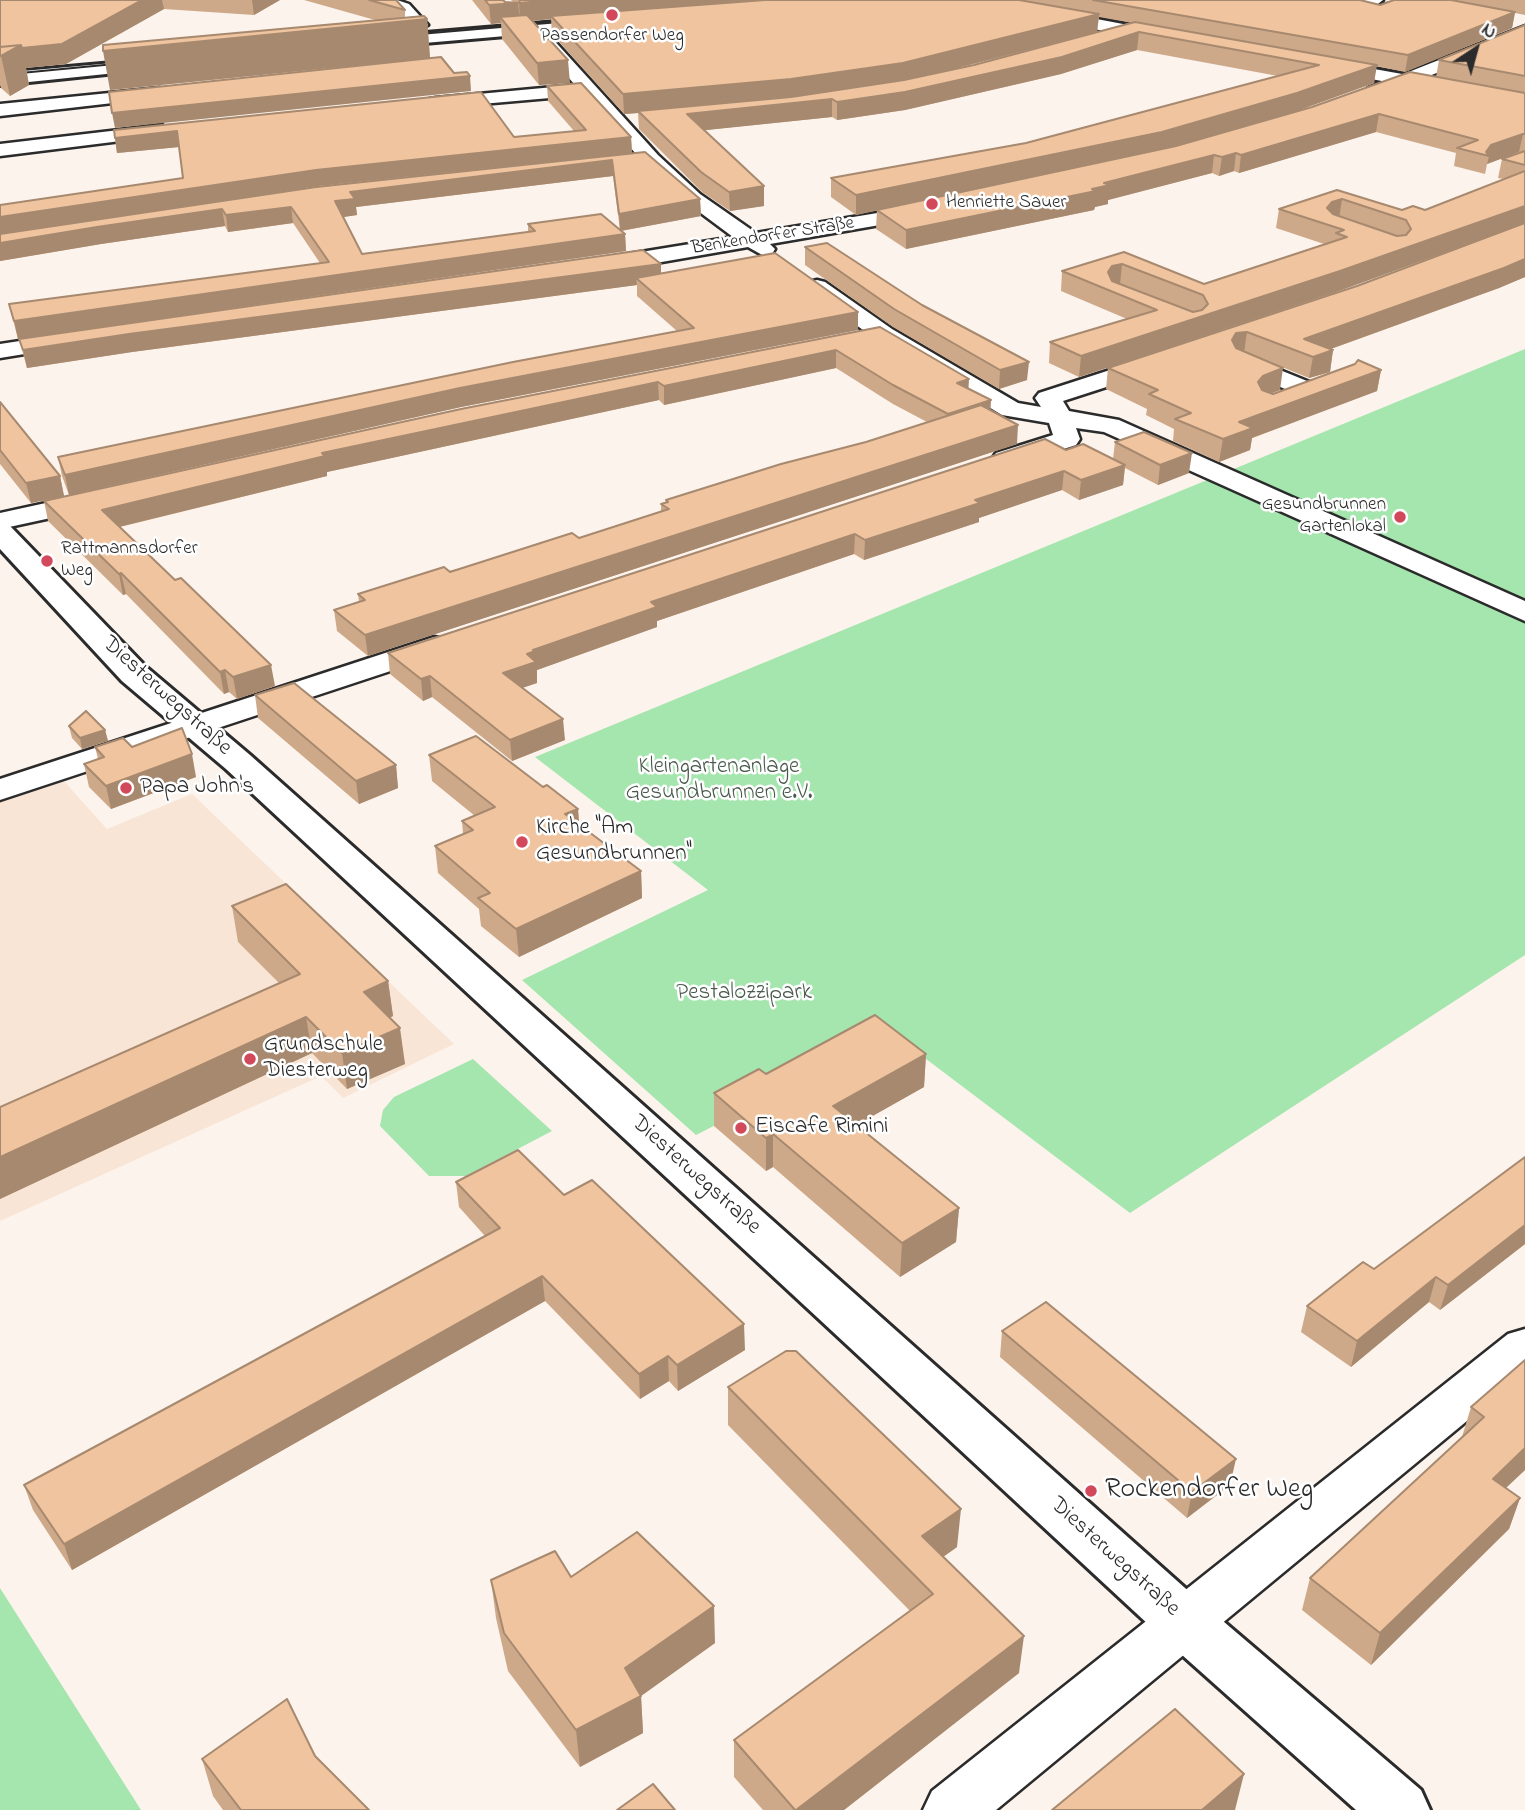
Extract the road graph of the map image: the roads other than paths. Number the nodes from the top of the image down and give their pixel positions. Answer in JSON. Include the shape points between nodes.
{"nodes":[{"id":1,"x":380,"y":0,"type":"edge"},
{"id":2,"x":978,"y":0,"type":"edge"},
{"id":3,"x":1375,"y":0,"type":"edge"},
{"id":4,"x":1411,"y":1,"type":"edge"},
{"id":5,"x":401,"y":4,"type":"edge"},
{"id":6,"x":420,"y":25,"type":"junction"},
{"id":7,"x":1521,"y":25,"type":"edge"},
{"id":8,"x":533,"y":28,"type":"junction"},
{"id":9,"x":1133,"y":31,"type":"junction"},
{"id":10,"x":1184,"y":40,"type":"edge"},
{"id":11,"x":1088,"y":44,"type":"edge"},
{"id":12,"x":1299,"y":61,"type":"edge"},
{"id":13,"x":0,"y":64,"type":"edge"},
{"id":14,"x":0,"y":79,"type":"edge"},
{"id":15,"x":1407,"y":80,"type":"junction"},
{"id":16,"x":590,"y":89,"type":"junction"},
{"id":17,"x":178,"y":92,"type":"edge"},
{"id":18,"x":1354,"y":99,"type":"edge"},
{"id":19,"x":1525,"y":102,"type":"edge"},
{"id":20,"x":415,"y":105,"type":"edge"},
{"id":21,"x":0,"y":110,"type":"edge"},
{"id":22,"x":646,"y":121,"type":"edge"},
{"id":23,"x":620,"y":123,"type":"junction"},
{"id":24,"x":184,"y":129,"type":"edge"},
{"id":25,"x":0,"y":150,"type":"edge"},
{"id":26,"x":651,"y":159,"type":"junction"},
{"id":27,"x":625,"y":162,"type":"edge"},
{"id":28,"x":941,"y":208,"type":"edge"},
{"id":29,"x":752,"y":241,"type":"junction"},
{"id":30,"x":583,"y":268,"type":"edge"},
{"id":31,"x":884,"y":334,"type":"junction"},
{"id":32,"x":91,"y":337,"type":"edge"},
{"id":33,"x":857,"y":340,"type":"edge"},
{"id":34,"x":0,"y":351,"type":"edge"},
{"id":35,"x":1181,"y":355,"type":"edge"},
{"id":36,"x":1231,"y":357,"type":"edge"},
{"id":37,"x":1282,"y":400,"type":"edge"},
{"id":38,"x":1060,"y":417,"type":"junction"},
{"id":39,"x":975,"y":469,"type":"edge"},
{"id":40,"x":122,"y":494,"type":"edge"},
{"id":41,"x":0,"y":521,"type":"edge"},
{"id":42,"x":0,"y":532,"type":"edge"},
{"id":43,"x":1525,"y":612,"type":"edge"},
{"id":44,"x":466,"y":636,"type":"edge"},
{"id":45,"x":194,"y":726,"type":"junction"},
{"id":46,"x":0,"y":789,"type":"edge"},
{"id":47,"x":1525,"y":1347,"type":"edge"},
{"id":48,"x":1183,"y":1621,"type":"junction"},
{"id":49,"x":952,"y":1810,"type":"edge"},
{"id":50,"x":1400,"y":1810,"type":"edge"}],
"edges":[{"from":1,"to":5,"type":"street"},
{"from":2,"to":9,"type":"street"},
{"from":3,"to":4,"type":"street","via":[[1359,9],[1378,13]]},
{"from":5,"to":6,"type":"street"},
{"from":6,"to":8,"type":"street","via":[[361,37]]},
{"from":6,"to":8,"type":"street","via":[[622,15]]},
{"from":7,"to":15,"type":"street"},
{"from":8,"to":16,"type":"street"},
{"from":9,"to":10,"type":"street"},
{"from":9,"to":11,"type":"street"},
{"from":12,"to":15,"type":"street"},
{"from":13,"to":14,"type":"street","via":[[172,56]]},
{"from":15,"to":18,"type":"street"},
{"from":15,"to":19,"type":"street"},
{"from":16,"to":20,"type":"street"},
{"from":16,"to":23,"type":"street"},
{"from":17,"to":21,"type":"street"},
{"from":22,"to":23,"type":"street"},
{"from":23,"to":26,"type":"street"},
{"from":24,"to":25,"type":"street"},
{"from":26,"to":27,"type":"street"},
{"from":26,"to":29,"type":"street"},
{"from":28,"to":29,"type":"street","name":"Benkendorfer Straße"},
{"from":29,"to":30,"type":"street","name":"Benkendorfer Straße"},
{"from":29,"to":31,"type":"street"},
{"from":31,"to":33,"type":"street"},
{"from":31,"to":38,"type":"street","via":[[1011,410]]},
{"from":32,"to":34,"type":"street"},
{"from":35,"to":38,"type":"street","via":[[1048,398]]},
{"from":36,"to":37,"type":"street","via":[[1319,386]]},
{"from":38,"to":39,"type":"street","via":[[1067,439]]},
{"from":38,"to":43,"type":"street","via":[[1110,425]]},
{"from":40,"to":41,"type":"street"},
{"from":42,"to":45,"type":"street","name":"Diesterwegstraße","via":[[134,674]]},
{"from":44,"to":45,"type":"street"},
{"from":45,"to":46,"type":"street"},
{"from":45,"to":48,"type":"street","name":"Diesterwegstraße","via":[[239,762]]},
{"from":47,"to":48,"type":"street"},
{"from":48,"to":49,"type":"street"},
{"from":48,"to":50,"type":"street","name":"Diesterwegstraße"}]}
